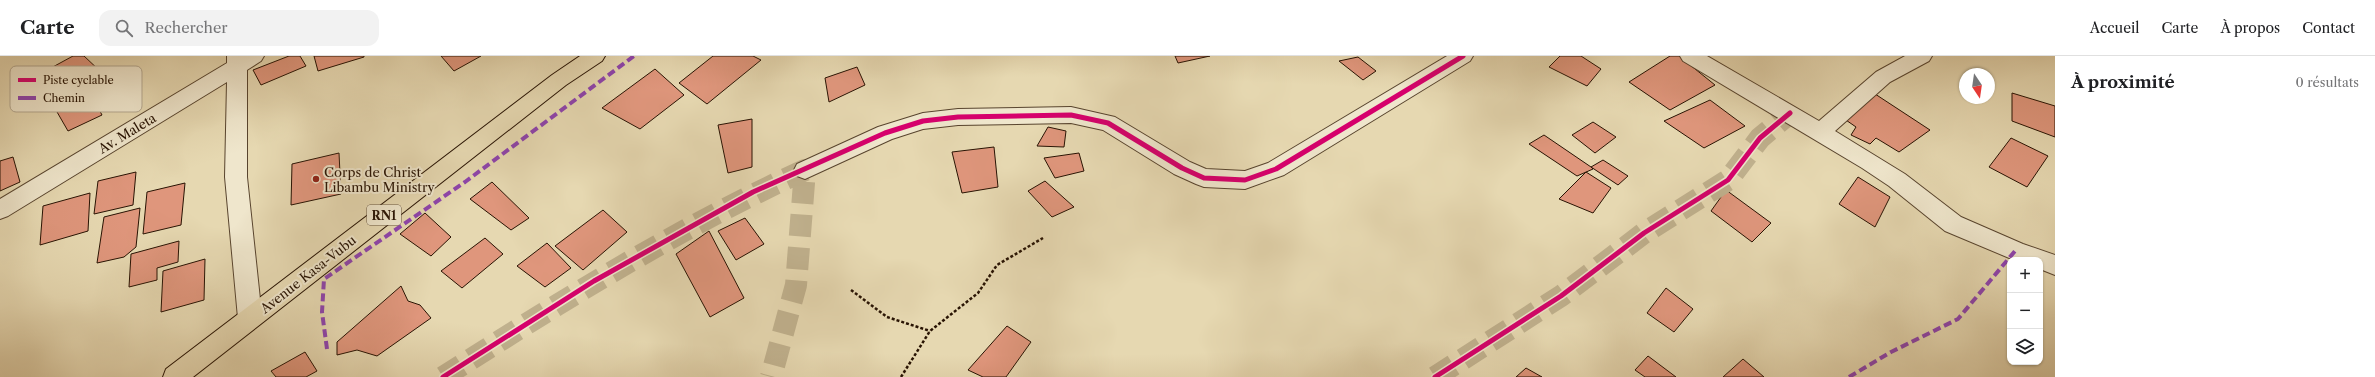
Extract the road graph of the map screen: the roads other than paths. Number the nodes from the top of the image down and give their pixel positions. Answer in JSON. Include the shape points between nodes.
{"nodes":[{"id":1,"x":595,"y":56,"type":"edge"},
{"id":2,"x":1463,"y":56,"type":"edge"},
{"id":3,"x":1690,"y":56,"type":"edge"},
{"id":4,"x":1922,"y":56,"type":"edge"},
{"id":5,"x":243,"y":59,"type":"edge"},
{"id":6,"x":1820,"y":132,"type":"junction"},
{"id":7,"x":805,"y":170,"type":"dead end"},
{"id":8,"x":0,"y":210,"type":"edge"},
{"id":9,"x":2055,"y":265,"type":"edge"},
{"id":10,"x":250,"y":318,"type":"junction"},
{"id":11,"x":175,"y":377,"type":"edge"}],
"edges":[{"from":1,"to":10,"type":"highway","name":"Avenue Kasa-Vubu","number":"RN1","via":[[559,80]]},
{"from":2,"to":7,"type":"street","via":[[1276,169],[1245,180],[1204,178],[1182,168],[1108,123],[1071,115],[923,121],[885,133]]},
{"from":3,"to":6,"type":"street"},
{"from":4,"to":6,"type":"street","via":[[1883,77]]},
{"from":5,"to":8,"type":"street","name":"Av. Maleta"},
{"from":5,"to":10,"type":"street","via":[[236,177]]},
{"from":6,"to":9,"type":"street","via":[[1897,180],[1953,224]]},
{"from":10,"to":11,"type":"highway","name":"Avenue Kasa-Vubu","number":"RN1"}]}
